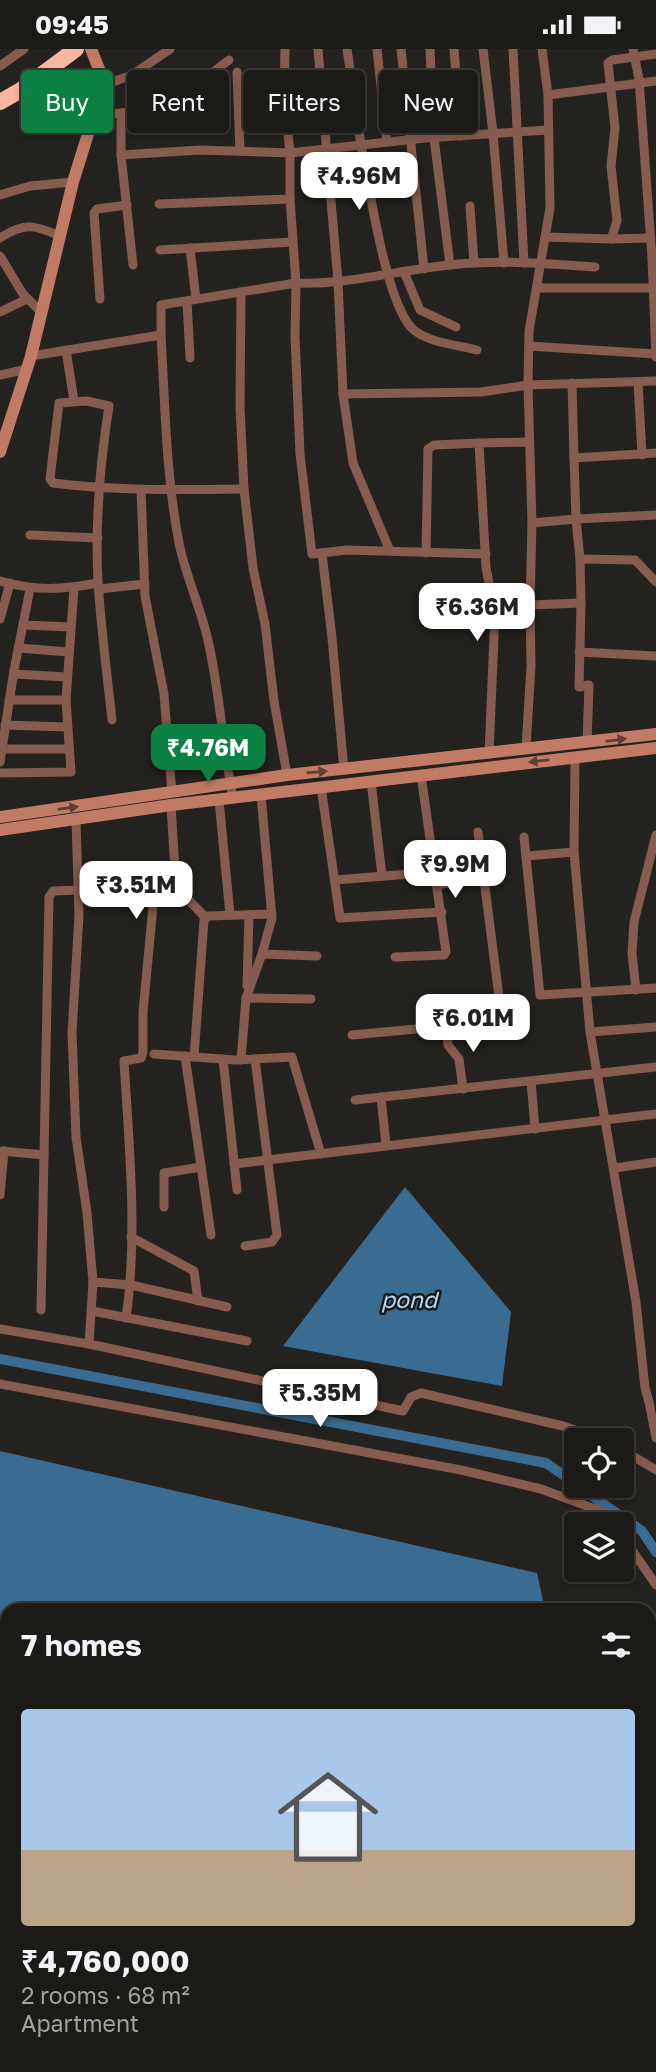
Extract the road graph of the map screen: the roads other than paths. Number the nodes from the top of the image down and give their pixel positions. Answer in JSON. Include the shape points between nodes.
{"nodes":[{"id":1,"x":24,"y":49,"type":"edge"},
{"id":2,"x":76,"y":49,"type":"edge"},
{"id":3,"x":91,"y":49,"type":"edge"},
{"id":4,"x":170,"y":49,"type":"edge"},
{"id":5,"x":285,"y":49,"type":"edge"},
{"id":6,"x":318,"y":49,"type":"edge"},
{"id":7,"x":346,"y":49,"type":"edge"},
{"id":8,"x":377,"y":49,"type":"edge"},
{"id":9,"x":401,"y":49,"type":"edge"},
{"id":10,"x":430,"y":49,"type":"edge"},
{"id":11,"x":454,"y":49,"type":"edge"},
{"id":12,"x":483,"y":49,"type":"edge"},
{"id":13,"x":513,"y":49,"type":"edge"},
{"id":14,"x":542,"y":49,"type":"edge"},
{"id":15,"x":634,"y":53,"type":"edge"},
{"id":16,"x":656,"y":54,"type":"edge"},
{"id":17,"x":229,"y":60,"type":"dead end"},
{"id":18,"x":0,"y":66,"type":"edge"},
{"id":19,"x":99,"y":70,"type":"edge"},
{"id":20,"x":237,"y":72,"type":"dead end"},
{"id":21,"x":656,"y":81,"type":"edge"},
{"id":22,"x":113,"y":82,"type":"edge"},
{"id":23,"x":639,"y":83,"type":"junction"},
{"id":24,"x":610,"y":87,"type":"junction"},
{"id":25,"x":548,"y":95,"type":"junction"},
{"id":26,"x":0,"y":102,"type":"edge"},
{"id":27,"x":121,"y":113,"type":"junction"},
{"id":28,"x":113,"y":114,"type":"edge"},
{"id":29,"x":548,"y":130,"type":"junction"},
{"id":30,"x":518,"y":132,"type":"junction"},
{"id":31,"x":88,"y":133,"type":"edge"},
{"id":32,"x":493,"y":133,"type":"junction"},
{"id":33,"x":461,"y":136,"type":"junction"},
{"id":34,"x":434,"y":138,"type":"junction"},
{"id":35,"x":410,"y":140,"type":"junction"},
{"id":36,"x":387,"y":142,"type":"junction"},
{"id":37,"x":361,"y":145,"type":"junction"},
{"id":38,"x":327,"y":150,"type":"junction"},
{"id":39,"x":240,"y":151,"type":"junction"},
{"id":40,"x":290,"y":153,"type":"junction"},
{"id":41,"x":121,"y":155,"type":"junction"},
{"id":42,"x":73,"y":182,"type":"junction"},
{"id":43,"x":0,"y":195,"type":"edge"},
{"id":44,"x":290,"y":199,"type":"junction"},
{"id":45,"x":159,"y":204,"type":"dead end"},
{"id":46,"x":127,"y":205,"type":"junction"},
{"id":47,"x":470,"y":206,"type":"dead end"},
{"id":48,"x":60,"y":236,"type":"junction"},
{"id":49,"x":545,"y":237,"type":"junction"},
{"id":50,"x":0,"y":238,"type":"edge"},
{"id":51,"x":650,"y":238,"type":"junction"},
{"id":52,"x":611,"y":239,"type":"junction"},
{"id":53,"x":292,"y":241,"type":"junction"},
{"id":54,"x":190,"y":248,"type":"junction"},
{"id":55,"x":160,"y":250,"type":"dead end"},
{"id":56,"x":0,"y":256,"type":"edge"},
{"id":57,"x":474,"y":263,"type":"junction"},
{"id":58,"x":504,"y":263,"type":"junction"},
{"id":59,"x":524,"y":264,"type":"junction"},
{"id":60,"x":541,"y":264,"type":"junction"},
{"id":61,"x":133,"y":265,"type":"dead end"},
{"id":62,"x":450,"y":265,"type":"junction"},
{"id":63,"x":595,"y":267,"type":"dead end"},
{"id":64,"x":424,"y":269,"type":"junction"},
{"id":65,"x":404,"y":272,"type":"junction"},
{"id":66,"x":386,"y":274,"type":"junction"},
{"id":67,"x":338,"y":282,"type":"junction"},
{"id":68,"x":296,"y":283,"type":"junction"},
{"id":69,"x":537,"y":288,"type":"junction"},
{"id":70,"x":654,"y":289,"type":"edge"},
{"id":71,"x":241,"y":292,"type":"junction"},
{"id":72,"x":27,"y":299,"type":"junction"},
{"id":73,"x":100,"y":299,"type":"dead end"},
{"id":74,"x":191,"y":300,"type":"junction"},
{"id":75,"x":0,"y":312,"type":"edge"},
{"id":76,"x":42,"y":313,"type":"junction"},
{"id":77,"x":456,"y":327,"type":"dead end"},
{"id":78,"x":161,"y":335,"type":"junction"},
{"id":79,"x":529,"y":346,"type":"junction"},
{"id":80,"x":477,"y":350,"type":"dead end"},
{"id":81,"x":66,"y":351,"type":"junction"},
{"id":82,"x":656,"y":356,"type":"edge"},
{"id":83,"x":190,"y":358,"type":"dead end"},
{"id":84,"x":29,"y":362,"type":"junction"},
{"id":85,"x":0,"y":375,"type":"edge"},
{"id":86,"x":656,"y":381,"type":"edge"},
{"id":87,"x":638,"y":382,"type":"junction"},
{"id":88,"x":572,"y":383,"type":"junction"},
{"id":89,"x":528,"y":385,"type":"junction"},
{"id":90,"x":343,"y":394,"type":"junction"},
{"id":91,"x":74,"y":401,"type":"junction"},
{"id":92,"x":5,"y":423,"type":"edge"},
{"id":93,"x":528,"y":442,"type":"junction"},
{"id":94,"x":479,"y":443,"type":"junction"},
{"id":95,"x":0,"y":452,"type":"edge"},
{"id":96,"x":656,"y":453,"type":"edge"},
{"id":97,"x":642,"y":455,"type":"junction"},
{"id":98,"x":574,"y":458,"type":"junction"},
{"id":99,"x":99,"y":487,"type":"junction"},
{"id":100,"x":141,"y":489,"type":"junction"},
{"id":101,"x":244,"y":489,"type":"junction"},
{"id":102,"x":170,"y":490,"type":"junction"},
{"id":103,"x":656,"y":515,"type":"edge"},
{"id":104,"x":576,"y":519,"type":"junction"},
{"id":105,"x":532,"y":523,"type":"junction"},
{"id":106,"x":30,"y":535,"type":"dead end"},
{"id":107,"x":98,"y":538,"type":"junction"},
{"id":108,"x":390,"y":551,"type":"junction"},
{"id":109,"x":321,"y":552,"type":"junction"},
{"id":110,"x":426,"y":553,"type":"junction"},
{"id":111,"x":486,"y":554,"type":"junction"},
{"id":112,"x":580,"y":559,"type":"junction"},
{"id":113,"x":5,"y":582,"type":"edge"},
{"id":114,"x":656,"y":582,"type":"edge"},
{"id":115,"x":145,"y":584,"type":"junction"},
{"id":116,"x":99,"y":586,"type":"junction"},
{"id":117,"x":74,"y":588,"type":"junction"},
{"id":118,"x":30,"y":589,"type":"junction"},
{"id":119,"x":581,"y":603,"type":"junction"},
{"id":120,"x":530,"y":605,"type":"junction"},
{"id":121,"x":0,"y":619,"type":"edge"},
{"id":122,"x":23,"y":625,"type":"junction"},
{"id":123,"x":71,"y":627,"type":"junction"},
{"id":124,"x":19,"y":648,"type":"junction"},
{"id":125,"x":68,"y":652,"type":"junction"},
{"id":126,"x":579,"y":652,"type":"junction"},
{"id":127,"x":656,"y":656,"type":"edge"},
{"id":128,"x":14,"y":674,"type":"junction"},
{"id":129,"x":67,"y":677,"type":"junction"},
{"id":130,"x":9,"y":700,"type":"junction"},
{"id":131,"x":66,"y":700,"type":"junction"},
{"id":132,"x":112,"y":720,"type":"dead end"},
{"id":133,"x":5,"y":725,"type":"junction"},
{"id":134,"x":67,"y":727,"type":"junction"},
{"id":135,"x":656,"y":734,"type":"edge"},
{"id":136,"x":587,"y":743,"type":"junction"},
{"id":137,"x":526,"y":748,"type":"junction"},
{"id":138,"x":656,"y":748,"type":"edge"},
{"id":139,"x":2,"y":749,"type":"edge"},
{"id":140,"x":68,"y":749,"type":"junction"},
{"id":141,"x":489,"y":754,"type":"junction"},
{"id":142,"x":575,"y":757,"type":"junction"},
{"id":143,"x":0,"y":762,"type":"edge"},
{"id":144,"x":344,"y":770,"type":"junction"},
{"id":145,"x":0,"y":773,"type":"edge"},
{"id":146,"x":287,"y":775,"type":"junction"},
{"id":147,"x":421,"y":775,"type":"junction"},
{"id":148,"x":371,"y":781,"type":"junction"},
{"id":149,"x":230,"y":784,"type":"junction"},
{"id":150,"x":321,"y":787,"type":"junction"},
{"id":151,"x":261,"y":795,"type":"junction"},
{"id":152,"x":233,"y":798,"type":"junction"},
{"id":153,"x":172,"y":799,"type":"junction"},
{"id":154,"x":219,"y":800,"type":"junction"},
{"id":155,"x":0,"y":817,"type":"edge"},
{"id":156,"x":76,"y":821,"type":"junction"},
{"id":157,"x":0,"y":830,"type":"edge"},
{"id":158,"x":478,"y":832,"type":"dead end"},
{"id":159,"x":656,"y":835,"type":"edge"},
{"id":160,"x":524,"y":837,"type":"dead end"},
{"id":161,"x":574,"y":852,"type":"junction"},
{"id":162,"x":526,"y":856,"type":"junction"},
{"id":163,"x":435,"y":872,"type":"junction"},
{"id":164,"x":382,"y":876,"type":"junction"},
{"id":165,"x":484,"y":876,"type":"junction"},
{"id":166,"x":335,"y":880,"type":"junction"},
{"id":167,"x":437,"y":884,"type":"junction"},
{"id":168,"x":176,"y":887,"type":"junction"},
{"id":169,"x":79,"y":890,"type":"junction"},
{"id":170,"x":442,"y":912,"type":"junction"},
{"id":171,"x":272,"y":914,"type":"junction"},
{"id":172,"x":230,"y":915,"type":"junction"},
{"id":173,"x":249,"y":915,"type":"junction"},
{"id":174,"x":205,"y":917,"type":"junction"},
{"id":175,"x":262,"y":954,"type":"junction"},
{"id":176,"x":317,"y":956,"type":"dead end"},
{"id":177,"x":395,"y":957,"type":"dead end"},
{"id":178,"x":656,"y":988,"type":"edge"},
{"id":179,"x":636,"y":990,"type":"junction"},
{"id":180,"x":586,"y":992,"type":"junction"},
{"id":181,"x":246,"y":994,"type":"junction"},
{"id":182,"x":311,"y":999,"type":"dead end"},
{"id":183,"x":446,"y":1027,"type":"junction"},
{"id":184,"x":656,"y":1027,"type":"edge"},
{"id":185,"x":590,"y":1032,"type":"junction"},
{"id":186,"x":352,"y":1035,"type":"dead end"},
{"id":187,"x":153,"y":1054,"type":"dead end"},
{"id":188,"x":189,"y":1057,"type":"junction"},
{"id":189,"x":223,"y":1059,"type":"junction"},
{"id":190,"x":255,"y":1059,"type":"junction"},
{"id":191,"x":241,"y":1060,"type":"junction"},
{"id":192,"x":656,"y":1067,"type":"edge"},
{"id":193,"x":598,"y":1075,"type":"junction"},
{"id":194,"x":531,"y":1081,"type":"junction"},
{"id":195,"x":463,"y":1089,"type":"junction"},
{"id":196,"x":381,"y":1097,"type":"junction"},
{"id":197,"x":355,"y":1100,"type":"dead end"},
{"id":198,"x":656,"y":1114,"type":"edge"},
{"id":199,"x":606,"y":1120,"type":"junction"},
{"id":200,"x":535,"y":1129,"type":"junction"},
{"id":201,"x":387,"y":1145,"type":"junction"},
{"id":202,"x":2,"y":1151,"type":"edge"},
{"id":203,"x":321,"y":1154,"type":"junction"},
{"id":204,"x":44,"y":1155,"type":"junction"},
{"id":205,"x":268,"y":1160,"type":"junction"},
{"id":206,"x":234,"y":1164,"type":"junction"},
{"id":207,"x":656,"y":1165,"type":"edge"},
{"id":208,"x":201,"y":1167,"type":"junction"},
{"id":209,"x":615,"y":1168,"type":"junction"},
{"id":210,"x":237,"y":1190,"type":"dead end"},
{"id":211,"x":0,"y":1195,"type":"edge"},
{"id":212,"x":164,"y":1207,"type":"dead end"},
{"id":213,"x":211,"y":1235,"type":"dead end"},
{"id":214,"x":131,"y":1237,"type":"junction"},
{"id":215,"x":245,"y":1246,"type":"dead end"},
{"id":216,"x":93,"y":1282,"type":"junction"},
{"id":217,"x":131,"y":1285,"type":"junction"},
{"id":218,"x":198,"y":1301,"type":"junction"},
{"id":219,"x":226,"y":1307,"type":"dead end"},
{"id":220,"x":41,"y":1310,"type":"dead end"},
{"id":221,"x":92,"y":1311,"type":"junction"},
{"id":222,"x":127,"y":1318,"type":"junction"},
{"id":223,"x":0,"y":1329,"type":"edge"},
{"id":224,"x":247,"y":1341,"type":"dead end"},
{"id":225,"x":89,"y":1344,"type":"junction"},
{"id":226,"x":0,"y":1384,"type":"edge"},
{"id":227,"x":656,"y":1386,"type":"edge"},
{"id":228,"x":645,"y":1388,"type":"junction"},
{"id":229,"x":569,"y":1428,"type":"edge"},
{"id":230,"x":656,"y":1438,"type":"edge"},
{"id":231,"x":634,"y":1457,"type":"edge"},
{"id":232,"x":656,"y":1470,"type":"edge"},
{"id":233,"x":603,"y":1512,"type":"edge"},
{"id":234,"x":634,"y":1553,"type":"edge"},
{"id":235,"x":656,"y":1585,"type":"edge"}],
"edges":[{"from":1,"to":18,"type":"street"},
{"from":2,"to":26,"type":"highway"},
{"from":3,"to":19,"type":"street"},
{"from":4,"to":22,"type":"street","via":[[132,75]]},
{"from":5,"to":40,"type":"street"},
{"from":6,"to":38,"type":"street"},
{"from":7,"to":37,"type":"street"},
{"from":8,"to":36,"type":"street"},
{"from":9,"to":35,"type":"street"},
{"from":10,"to":34,"type":"street"},
{"from":11,"to":33,"type":"street"},
{"from":12,"to":32,"type":"street"},
{"from":13,"to":30,"type":"street"},
{"from":14,"to":25,"type":"street"},
{"from":15,"to":16,"type":"street"},
{"from":15,"to":23,"type":"street"},
{"from":15,"to":24,"type":"street","via":[[610,61]]},
{"from":17,"to":27,"type":"street","via":[[172,103]]},
{"from":20,"to":39,"type":"street"},
{"from":21,"to":23,"type":"street"},
{"from":23,"to":24,"type":"street"},
{"from":23,"to":51,"type":"street"},
{"from":24,"to":25,"type":"street"},
{"from":24,"to":52,"type":"street","via":[[617,221]]},
{"from":25,"to":29,"type":"street"},
{"from":27,"to":28,"type":"street"},
{"from":27,"to":41,"type":"street"},
{"from":29,"to":30,"type":"street"},
{"from":29,"to":49,"type":"street","via":[[551,208]]},
{"from":30,"to":32,"type":"street"},
{"from":30,"to":59,"type":"street"},
{"from":31,"to":42,"type":"street"},
{"from":32,"to":33,"type":"street"},
{"from":32,"to":58,"type":"street"},
{"from":33,"to":34,"type":"street"},
{"from":34,"to":35,"type":"street"},
{"from":34,"to":62,"type":"street"},
{"from":35,"to":36,"type":"street"},
{"from":35,"to":64,"type":"street"},
{"from":36,"to":37,"type":"street"},
{"from":37,"to":38,"type":"street"},
{"from":37,"to":66,"type":"street"},
{"from":38,"to":40,"type":"street"},
{"from":38,"to":67,"type":"street"},
{"from":39,"to":40,"type":"street"},
{"from":39,"to":41,"type":"street"},
{"from":40,"to":44,"type":"street"},
{"from":41,"to":46,"type":"street"},
{"from":42,"to":43,"type":"street","via":[[30,186]]},
{"from":42,"to":48,"type":"street"},
{"from":44,"to":45,"type":"street"},
{"from":44,"to":53,"type":"street"},
{"from":46,"to":61,"type":"street"},
{"from":46,"to":73,"type":"street","via":[[94,213]]},
{"from":47,"to":57,"type":"street"},
{"from":48,"to":50,"type":"street","via":[[38,226],[13,230]]},
{"from":48,"to":76,"type":"street"},
{"from":49,"to":52,"type":"street"},
{"from":49,"to":60,"type":"street"},
{"from":51,"to":52,"type":"street"},
{"from":51,"to":70,"type":"street"},
{"from":53,"to":54,"type":"street"},
{"from":53,"to":68,"type":"street"},
{"from":54,"to":55,"type":"street"},
{"from":54,"to":74,"type":"street"},
{"from":56,"to":72,"type":"street"},
{"from":57,"to":58,"type":"street"},
{"from":57,"to":62,"type":"street"},
{"from":58,"to":59,"type":"street"},
{"from":59,"to":60,"type":"street"},
{"from":60,"to":63,"type":"street"},
{"from":60,"to":69,"type":"street"},
{"from":62,"to":64,"type":"street"},
{"from":64,"to":65,"type":"street"},
{"from":65,"to":66,"type":"street"},
{"from":65,"to":77,"type":"street","via":[[420,310]]},
{"from":66,"to":67,"type":"street"},
{"from":66,"to":80,"type":"street","via":[[415,331]]},
{"from":67,"to":68,"type":"street"},
{"from":67,"to":90,"type":"street"},
{"from":68,"to":71,"type":"street"},
{"from":68,"to":109,"type":"street","via":[[300,454],[312,554]]},
{"from":69,"to":70,"type":"street"},
{"from":69,"to":79,"type":"street"},
{"from":70,"to":82,"type":"street"},
{"from":71,"to":74,"type":"street"},
{"from":71,"to":101,"type":"street"},
{"from":72,"to":75,"type":"street"},
{"from":72,"to":76,"type":"street"},
{"from":74,"to":78,"type":"street","via":[[161,305]]},
{"from":74,"to":83,"type":"street"},
{"from":76,"to":84,"type":"street"},
{"from":78,"to":81,"type":"street"},
{"from":78,"to":102,"type":"street"},
{"from":79,"to":82,"type":"street"},
{"from":79,"to":89,"type":"street"},
{"from":81,"to":84,"type":"street"},
{"from":81,"to":91,"type":"street"},
{"from":84,"to":85,"type":"street"},
{"from":84,"to":92,"type":"street"},
{"from":86,"to":87,"type":"street"},
{"from":87,"to":88,"type":"street"},
{"from":87,"to":97,"type":"street"},
{"from":88,"to":89,"type":"street"},
{"from":88,"to":98,"type":"street"},
{"from":89,"to":90,"type":"street","via":[[481,391]]},
{"from":89,"to":93,"type":"street"},
{"from":90,"to":108,"type":"street","via":[[353,464]]},
{"from":91,"to":99,"type":"street","via":[[108,404]]},
{"from":91,"to":99,"type":"street","via":[[59,404],[51,481]]},
{"from":92,"to":95,"type":"street"},
{"from":93,"to":94,"type":"street"},
{"from":93,"to":105,"type":"street"},
{"from":94,"to":110,"type":"street","via":[[428,449]]},
{"from":94,"to":111,"type":"street"},
{"from":96,"to":97,"type":"street"},
{"from":97,"to":98,"type":"street"},
{"from":98,"to":104,"type":"street"},
{"from":99,"to":100,"type":"street"},
{"from":99,"to":107,"type":"street"},
{"from":100,"to":102,"type":"street"},
{"from":100,"to":115,"type":"street"},
{"from":101,"to":102,"type":"street"},
{"from":101,"to":146,"type":"street"},
{"from":102,"to":149,"type":"street","via":[[183,559],[209,645]]},
{"from":103,"to":104,"type":"street"},
{"from":104,"to":105,"type":"street"},
{"from":104,"to":112,"type":"street"},
{"from":105,"to":120,"type":"street"},
{"from":106,"to":107,"type":"street"},
{"from":107,"to":116,"type":"street"},
{"from":108,"to":109,"type":"street"},
{"from":108,"to":110,"type":"street"},
{"from":109,"to":144,"type":"street"},
{"from":110,"to":111,"type":"street"},
{"from":111,"to":141,"type":"street","via":[[495,613]]},
{"from":112,"to":114,"type":"street","via":[[635,560]]},
{"from":112,"to":119,"type":"street"},
{"from":113,"to":118,"type":"street"},
{"from":113,"to":121,"type":"street"},
{"from":115,"to":116,"type":"street"},
{"from":115,"to":153,"type":"street","via":[[164,694]]},
{"from":116,"to":117,"type":"street"},
{"from":116,"to":132,"type":"street"},
{"from":117,"to":118,"type":"street"},
{"from":117,"to":123,"type":"street"},
{"from":118,"to":122,"type":"street"},
{"from":119,"to":120,"type":"street"},
{"from":119,"to":126,"type":"street"},
{"from":120,"to":137,"type":"street"},
{"from":122,"to":123,"type":"street"},
{"from":122,"to":124,"type":"street"},
{"from":123,"to":125,"type":"street"},
{"from":124,"to":125,"type":"street"},
{"from":124,"to":128,"type":"street"},
{"from":125,"to":129,"type":"street"},
{"from":126,"to":127,"type":"street"},
{"from":126,"to":136,"type":"street","via":[[579,687],[589,685]]},
{"from":128,"to":129,"type":"street"},
{"from":128,"to":130,"type":"street"},
{"from":129,"to":131,"type":"street"},
{"from":130,"to":131,"type":"street"},
{"from":130,"to":133,"type":"street"},
{"from":131,"to":134,"type":"street"},
{"from":133,"to":134,"type":"street"},
{"from":133,"to":139,"type":"street"},
{"from":134,"to":140,"type":"street"},
{"from":136,"to":135,"type":"street","one_way":true},
{"from":136,"to":137,"type":"street"},
{"from":137,"to":141,"type":"street"},
{"from":138,"to":142,"type":"street"},
{"from":139,"to":140,"type":"street"},
{"from":139,"to":143,"type":"street"},
{"from":140,"to":145,"type":"street","via":[[70,773]]},
{"from":141,"to":144,"type":"street"},
{"from":142,"to":147,"type":"street","one_way":true},
{"from":142,"to":161,"type":"street"},
{"from":146,"to":144,"type":"street","one_way":true},
{"from":146,"to":149,"type":"street"},
{"from":147,"to":148,"type":"street"},
{"from":147,"to":163,"type":"street"},
{"from":148,"to":150,"type":"street"},
{"from":148,"to":164,"type":"street"},
{"from":149,"to":152,"type":"street"},
{"from":149,"to":153,"type":"street"},
{"from":150,"to":151,"type":"street"},
{"from":150,"to":166,"type":"street"},
{"from":151,"to":152,"type":"street"},
{"from":151,"to":171,"type":"street"},
{"from":152,"to":154,"type":"street"},
{"from":153,"to":154,"type":"street"},
{"from":155,"to":153,"type":"street","one_way":true},
{"from":153,"to":156,"type":"street"},
{"from":153,"to":168,"type":"street"},
{"from":154,"to":172,"type":"street"},
{"from":156,"to":157,"type":"street"},
{"from":156,"to":169,"type":"street"},
{"from":158,"to":165,"type":"street"},
{"from":159,"to":179,"type":"street","via":[[634,922]]},
{"from":160,"to":162,"type":"street"},
{"from":161,"to":162,"type":"street"},
{"from":161,"to":180,"type":"street"},
{"from":162,"to":180,"type":"street","via":[[538,993]]},
{"from":163,"to":164,"type":"street"},
{"from":163,"to":167,"type":"street"},
{"from":164,"to":166,"type":"street"},
{"from":165,"to":167,"type":"street"},
{"from":165,"to":183,"type":"street","via":[[502,1021]]},
{"from":166,"to":170,"type":"street","via":[[341,919]]},
{"from":167,"to":170,"type":"street"},
{"from":168,"to":174,"type":"street"},
{"from":168,"to":214,"type":"street","via":[[154,895],[143,1052],[141,1058],[124,1061]]},
{"from":169,"to":204,"type":"street","via":[[49,894]]},
{"from":169,"to":216,"type":"street","via":[[73,1046],[76,1137]]},
{"from":170,"to":177,"type":"street","via":[[446,954]]},
{"from":171,"to":173,"type":"street"},
{"from":171,"to":175,"type":"street"},
{"from":172,"to":173,"type":"street"},
{"from":172,"to":174,"type":"street"},
{"from":173,"to":181,"type":"street"},
{"from":174,"to":188,"type":"street"},
{"from":175,"to":176,"type":"street"},
{"from":175,"to":181,"type":"street"},
{"from":178,"to":179,"type":"street"},
{"from":179,"to":180,"type":"street"},
{"from":180,"to":185,"type":"street"},
{"from":181,"to":182,"type":"street"},
{"from":181,"to":191,"type":"street"},
{"from":183,"to":186,"type":"street"},
{"from":183,"to":195,"type":"street","via":[[448,1045],[459,1059]]},
{"from":184,"to":185,"type":"street"},
{"from":185,"to":193,"type":"street"},
{"from":187,"to":188,"type":"street"},
{"from":188,"to":189,"type":"street"},
{"from":188,"to":208,"type":"street"},
{"from":189,"to":191,"type":"street"},
{"from":189,"to":206,"type":"street"},
{"from":190,"to":191,"type":"street"},
{"from":190,"to":203,"type":"street","via":[[293,1058]]},
{"from":190,"to":205,"type":"street"},
{"from":192,"to":193,"type":"street"},
{"from":193,"to":194,"type":"street"},
{"from":193,"to":199,"type":"street"},
{"from":194,"to":195,"type":"street"},
{"from":194,"to":200,"type":"street"},
{"from":195,"to":196,"type":"street"},
{"from":196,"to":197,"type":"street"},
{"from":196,"to":201,"type":"street"},
{"from":198,"to":199,"type":"street"},
{"from":199,"to":200,"type":"street"},
{"from":199,"to":209,"type":"street"},
{"from":200,"to":201,"type":"street"},
{"from":201,"to":203,"type":"street"},
{"from":202,"to":204,"type":"street"},
{"from":202,"to":211,"type":"street"},
{"from":203,"to":205,"type":"street"},
{"from":204,"to":220,"type":"street"},
{"from":205,"to":206,"type":"street"},
{"from":205,"to":215,"type":"street","via":[[277,1238]]},
{"from":206,"to":210,"type":"street"},
{"from":207,"to":209,"type":"street"},
{"from":208,"to":212,"type":"street","via":[[164,1173]]},
{"from":208,"to":213,"type":"street"},
{"from":209,"to":228,"type":"street"},
{"from":214,"to":217,"type":"street"},
{"from":214,"to":218,"type":"street","via":[[194,1271]]},
{"from":216,"to":217,"type":"street"},
{"from":216,"to":221,"type":"street"},
{"from":217,"to":218,"type":"street"},
{"from":217,"to":222,"type":"street"},
{"from":218,"to":219,"type":"street"},
{"from":221,"to":222,"type":"street"},
{"from":221,"to":225,"type":"street"},
{"from":222,"to":224,"type":"street"},
{"from":223,"to":225,"type":"street"},
{"from":225,"to":229,"type":"street","via":[[402,1411],[411,1397],[421,1393]]},
{"from":226,"to":233,"type":"street","via":[[461,1470],[541,1489]]},
{"from":227,"to":228,"type":"street"},
{"from":228,"to":230,"type":"street"},
{"from":231,"to":232,"type":"street"},
{"from":234,"to":235,"type":"street"}]}
